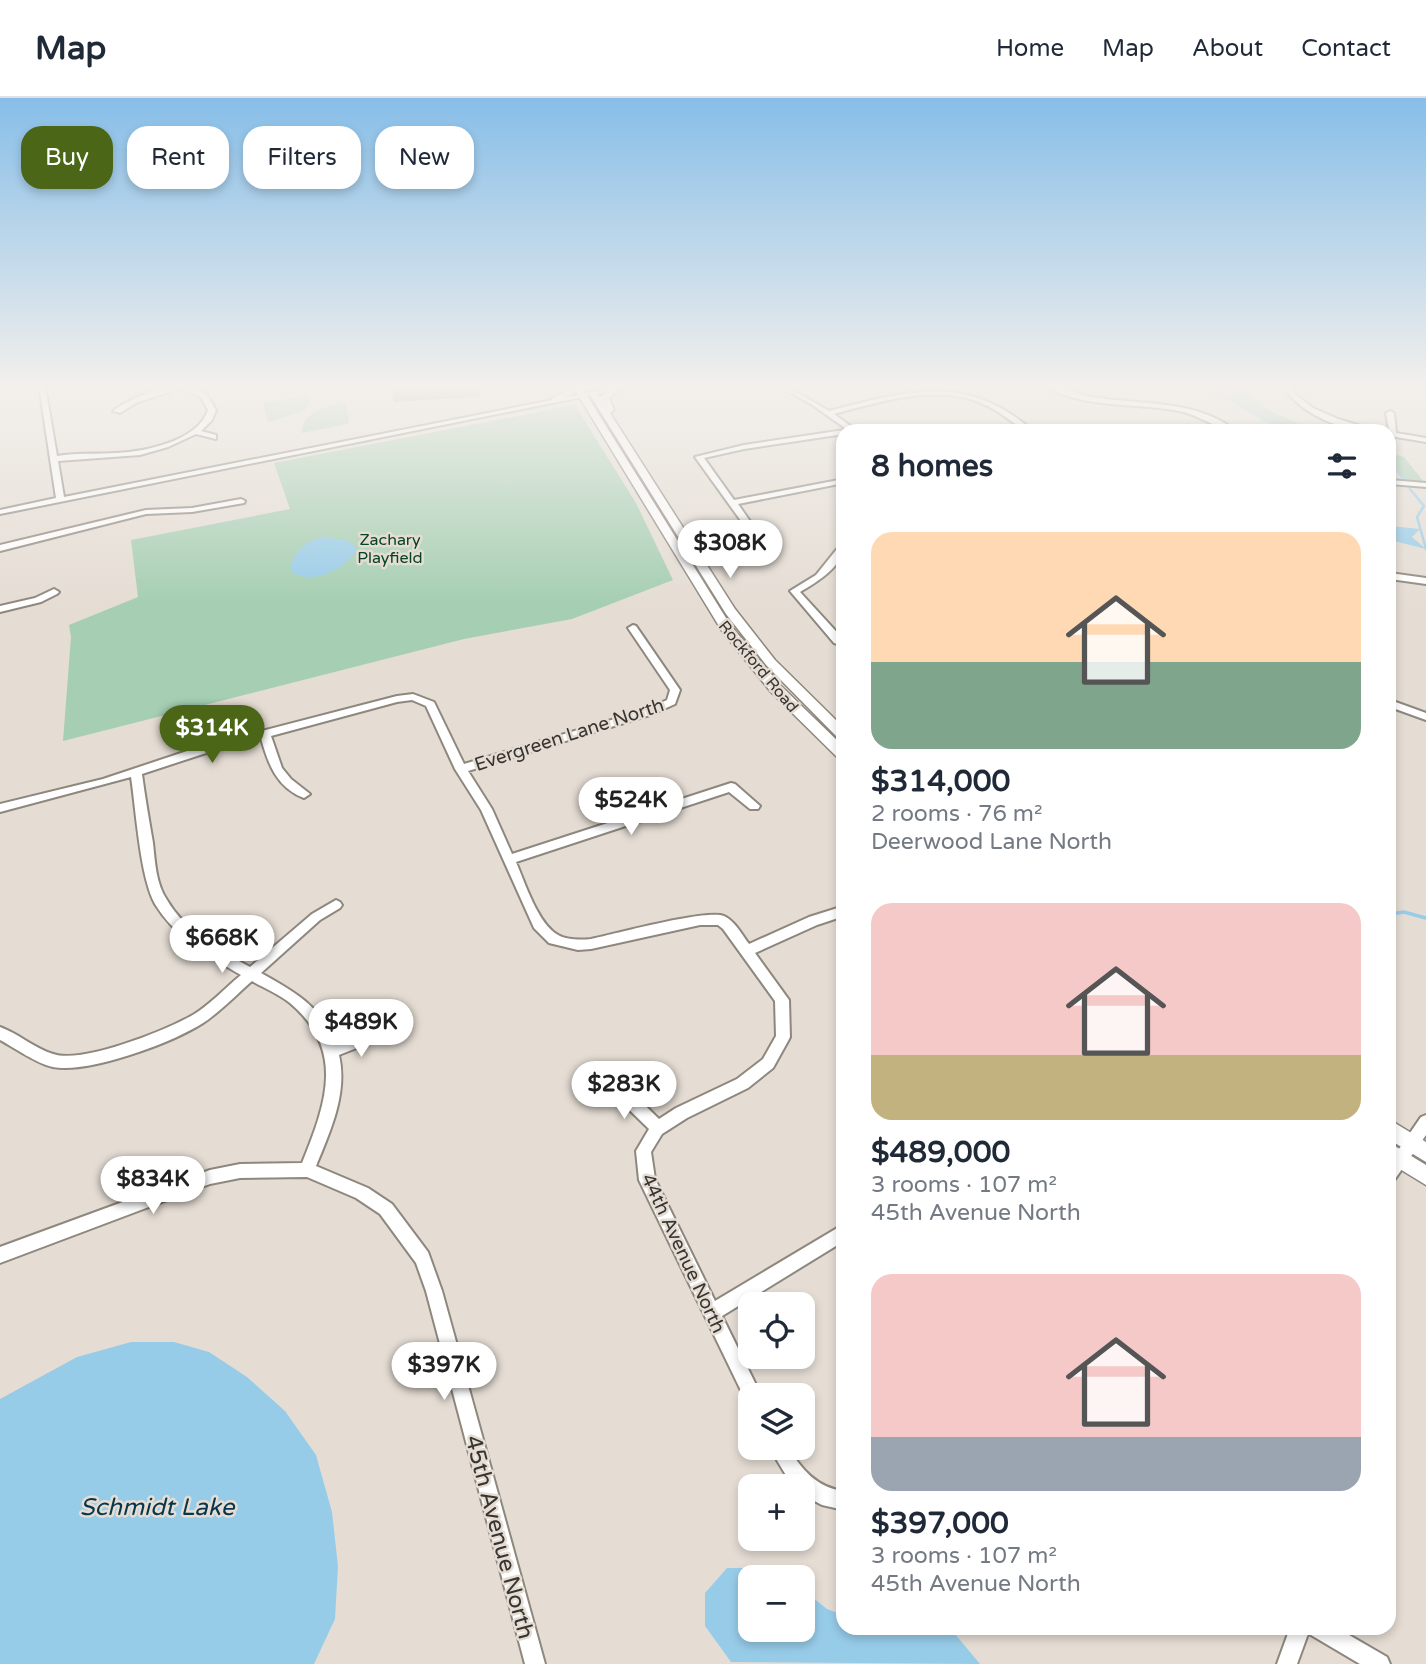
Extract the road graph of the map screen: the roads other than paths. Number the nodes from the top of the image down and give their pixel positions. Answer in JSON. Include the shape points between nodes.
{"nodes":[{"id":1,"x":54,"y":459,"type":"edge"},
{"id":2,"x":253,"y":459,"type":"edge"},
{"id":3,"x":269,"y":459,"type":"edge"},
{"id":4,"x":626,"y":459,"type":"edge"},
{"id":5,"x":635,"y":459,"type":"edge"},
{"id":6,"x":701,"y":459,"type":"edge"},
{"id":7,"x":193,"y":471,"type":"junction"},
{"id":8,"x":836,"y":482,"type":"edge"},
{"id":9,"x":1396,"y":482,"type":"edge"},
{"id":10,"x":1426,"y":485,"type":"edge"},
{"id":11,"x":60,"y":498,"type":"junction"},
{"id":12,"x":241,"y":501,"type":"dead end"},
{"id":13,"x":732,"y":502,"type":"junction"},
{"id":14,"x":0,"y":512,"type":"edge"},
{"id":15,"x":752,"y":530,"type":"dead end"},
{"id":16,"x":0,"y":548,"type":"edge"},
{"id":17,"x":836,"y":556,"type":"edge"},
{"id":18,"x":1396,"y":577,"type":"edge"},
{"id":19,"x":1426,"y":581,"type":"edge"},
{"id":20,"x":54,"y":592,"type":"dead end"},
{"id":21,"x":0,"y":609,"type":"edge"},
{"id":22,"x":633,"y":628,"type":"dead end"},
{"id":23,"x":836,"y":638,"type":"edge"},
{"id":24,"x":1396,"y":705,"type":"edge"},
{"id":25,"x":1426,"y":717,"type":"edge"},
{"id":26,"x":836,"y":728,"type":"edge"},
{"id":27,"x":265,"y":734,"type":"junction"},
{"id":28,"x":836,"y":748,"type":"edge"},
{"id":29,"x":461,"y":769,"type":"junction"},
{"id":30,"x":136,"y":772,"type":"junction"},
{"id":31,"x":303,"y":794,"type":"dead end"},
{"id":32,"x":754,"y":806,"type":"dead end"},
{"id":33,"x":0,"y":808,"type":"edge"},
{"id":34,"x":509,"y":860,"type":"junction"},
{"id":35,"x":336,"y":905,"type":"dead end"},
{"id":36,"x":836,"y":914,"type":"edge"},
{"id":37,"x":749,"y":950,"type":"junction"},
{"id":38,"x":252,"y":974,"type":"junction"},
{"id":39,"x":0,"y":1034,"type":"edge"},
{"id":40,"x":377,"y":1034,"type":"dead end"},
{"id":41,"x":332,"y":1051,"type":"junction"},
{"id":42,"x":616,"y":1087,"type":"dead end"},
{"id":43,"x":1426,"y":1122,"type":"edge"},
{"id":44,"x":658,"y":1128,"type":"junction"},
{"id":45,"x":1403,"y":1156,"type":"edge"},
{"id":46,"x":307,"y":1170,"type":"junction"},
{"id":47,"x":1426,"y":1176,"type":"edge"},
{"id":48,"x":836,"y":1237,"type":"edge"},
{"id":49,"x":0,"y":1255,"type":"edge"},
{"id":50,"x":712,"y":1313,"type":"junction"},
{"id":51,"x":746,"y":1383,"type":"edge"},
{"id":52,"x":785,"y":1460,"type":"edge"},
{"id":53,"x":836,"y":1500,"type":"edge"},
{"id":54,"x":1297,"y":1635,"type":"edge"},
{"id":55,"x":1330,"y":1635,"type":"edge"},
{"id":56,"x":535,"y":1664,"type":"edge"},
{"id":57,"x":1287,"y":1664,"type":"edge"},
{"id":58,"x":1380,"y":1664,"type":"edge"}],
"edges":[{"from":1,"to":11,"type":"street"},
{"from":2,"to":7,"type":"street"},
{"from":3,"to":7,"type":"street"},
{"from":4,"to":28,"type":"main road","name":"Rockford Road","via":[[726,628],[776,689]]},
{"from":5,"to":26,"type":"main road","name":"Rockford Road","via":[[737,620],[779,672]]},
{"from":6,"to":13,"type":"street"},
{"from":7,"to":11,"type":"street"},
{"from":8,"to":13,"type":"street"},
{"from":9,"to":10,"type":"street"},
{"from":11,"to":14,"type":"street"},
{"from":12,"to":16,"type":"street","via":[[146,512]]},
{"from":13,"to":15,"type":"street"},
{"from":17,"to":23,"type":"street","via":[[819,577],[794,591]]},
{"from":18,"to":19,"type":"street"},
{"from":20,"to":21,"type":"street"},
{"from":22,"to":29,"type":"street","name":"Evergreen Lane North","via":[[672,684],[674,696],[659,709]]},
{"from":24,"to":25,"type":"street"},
{"from":27,"to":29,"type":"street","via":[[405,698],[426,701]]},
{"from":27,"to":30,"type":"street"},
{"from":27,"to":31,"type":"street","via":[[277,773]]},
{"from":29,"to":34,"type":"street","via":[[481,798]]},
{"from":30,"to":33,"type":"street"},
{"from":30,"to":38,"type":"street","via":[[152,879],[163,909],[183,930]]},
{"from":32,"to":34,"type":"street","via":[[731,787]]},
{"from":34,"to":37,"type":"street","via":[[538,923],[554,939],[591,944],[709,919],[728,925]]},
{"from":35,"to":38,"type":"street"},
{"from":36,"to":37,"type":"street"},
{"from":37,"to":44,"type":"street","via":[[782,1000],[786,1013],[781,1048],[761,1072]]},
{"from":38,"to":39,"type":"street","via":[[178,1030],[80,1062],[51,1061]]},
{"from":38,"to":41,"type":"street","via":[[309,1010]]},
{"from":40,"to":41,"type":"street"},
{"from":41,"to":46,"type":"street","via":[[336,1083],[331,1107]]},
{"from":42,"to":44,"type":"street"},
{"from":43,"to":45,"type":"street"},
{"from":44,"to":50,"type":"street","name":"44th Avenue North","via":[[647,1143],[643,1170]]},
{"from":45,"to":47,"type":"main road"},
{"from":46,"to":49,"type":"street","via":[[240,1171],[210,1177]]},
{"from":46,"to":56,"type":"street","name":"45th Avenue North","via":[[362,1193],[386,1209],[422,1258]]},
{"from":48,"to":50,"type":"street"},
{"from":50,"to":51,"type":"street","name":"44th Avenue North"},
{"from":52,"to":53,"type":"street","via":[[794,1475],[821,1496]]},
{"from":54,"to":57,"type":"street"},
{"from":55,"to":58,"type":"street"}]}
